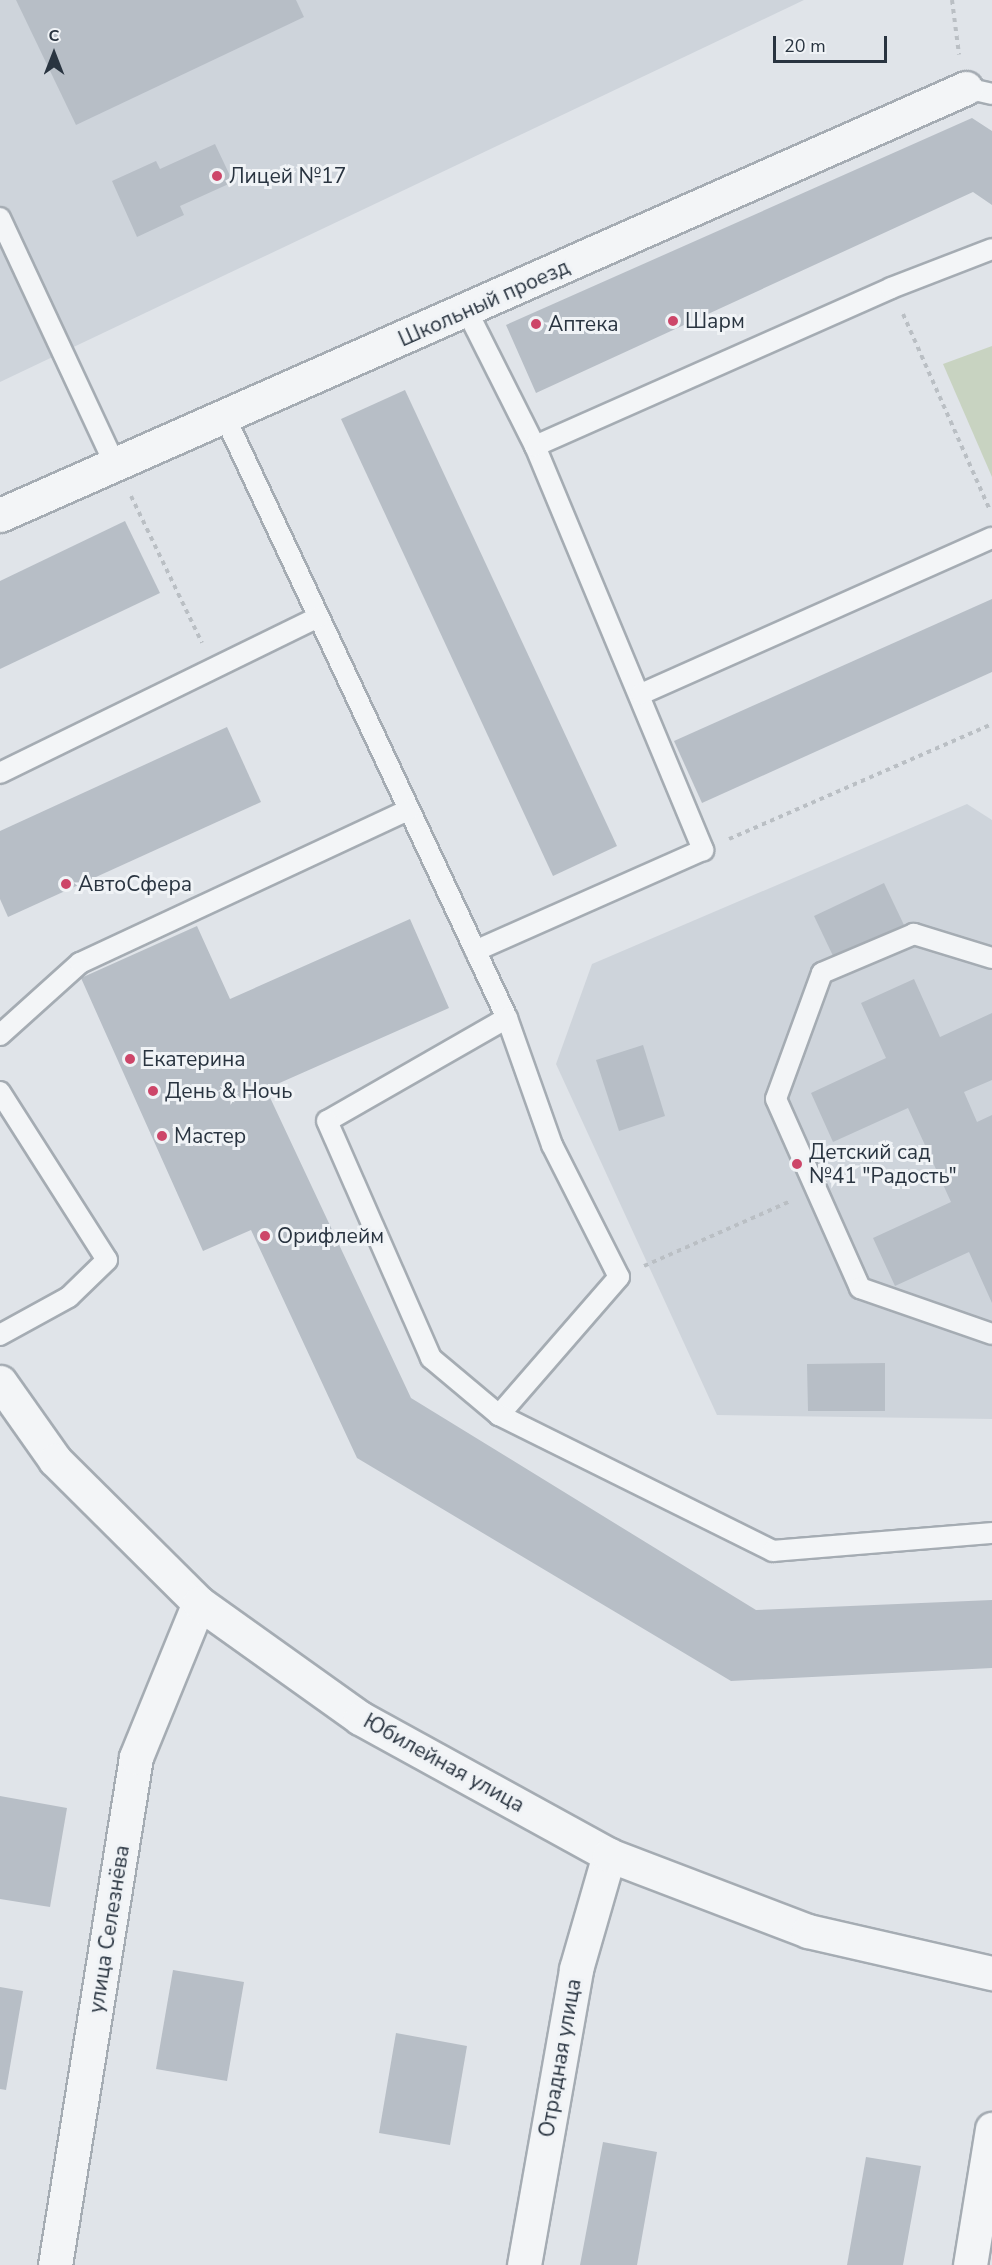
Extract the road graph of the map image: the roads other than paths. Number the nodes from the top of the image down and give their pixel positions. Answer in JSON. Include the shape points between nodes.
{"nodes":[{"id":1,"x":979,"y":91,"type":"edge"},
{"id":2,"x":0,"y":218,"type":"edge"},
{"id":3,"x":992,"y":249,"type":"edge"},
{"id":4,"x":468,"y":311,"type":"junction"},
{"id":5,"x":224,"y":415,"type":"junction"},
{"id":6,"x":535,"y":446,"type":"junction"},
{"id":7,"x":114,"y":463,"type":"junction"},
{"id":8,"x":0,"y":515,"type":"edge"},
{"id":9,"x":992,"y":538,"type":"edge"},
{"id":10,"x":318,"y":617,"type":"junction"},
{"id":11,"x":641,"y":694,"type":"junction"},
{"id":12,"x":0,"y":773,"type":"edge"},
{"id":13,"x":408,"y":810,"type":"junction"},
{"id":14,"x":475,"y":951,"type":"junction"},
{"id":15,"x":992,"y":958,"type":"edge"},
{"id":16,"x":507,"y":1018,"type":"junction"},
{"id":17,"x":0,"y":1035,"type":"edge"},
{"id":18,"x":0,"y":1092,"type":"edge"},
{"id":19,"x":992,"y":1334,"type":"edge"},
{"id":20,"x":0,"y":1335,"type":"edge"},
{"id":21,"x":0,"y":1382,"type":"edge"},
{"id":22,"x":500,"y":1415,"type":"junction"},
{"id":23,"x":992,"y":1533,"type":"edge"},
{"id":24,"x":198,"y":1603,"type":"junction"},
{"id":25,"x":609,"y":1855,"type":"junction"},
{"id":26,"x":992,"y":1973,"type":"edge"},
{"id":27,"x":992,"y":2129,"type":"edge"},
{"id":28,"x":55,"y":2265,"type":"edge"},
{"id":29,"x":524,"y":2265,"type":"edge"},
{"id":30,"x":970,"y":2265,"type":"edge"}],
"edges":[{"from":1,"to":4,"type":"street","name":"Школьный проезд"},
{"from":2,"to":7,"type":"lane"},
{"from":3,"to":6,"type":"lane","via":[[891,288]]},
{"from":4,"to":5,"type":"street","name":"Школьный проезд"},
{"from":4,"to":6,"type":"lane"},
{"from":5,"to":7,"type":"street","name":"Школьный проезд"},
{"from":5,"to":10,"type":"lane"},
{"from":6,"to":11,"type":"lane"},
{"from":7,"to":8,"type":"street","name":"Школьный проезд"},
{"from":9,"to":11,"type":"lane"},
{"from":10,"to":12,"type":"lane"},
{"from":10,"to":13,"type":"lane"},
{"from":11,"to":14,"type":"lane","via":[[704,850]]},
{"from":13,"to":14,"type":"lane"},
{"from":13,"to":17,"type":"lane","via":[[80,963]]},
{"from":14,"to":16,"type":"lane"},
{"from":15,"to":19,"type":"lane","via":[[914,934],[822,973],[776,1099],[860,1288]]},
{"from":16,"to":22,"type":"lane","via":[[552,1145],[619,1277]]},
{"from":16,"to":22,"type":"lane","via":[[327,1121],[431,1358]]},
{"from":18,"to":20,"type":"lane","via":[[107,1260],[69,1297]]},
{"from":21,"to":24,"type":"street","name":"Юбилейная улица","via":[[55,1460]]},
{"from":22,"to":23,"type":"lane","via":[[773,1551]]},
{"from":24,"to":25,"type":"street","name":"Юбилейная улица","via":[[360,1718]]},
{"from":24,"to":28,"type":"street","name":"улица Селезнёва","via":[[136,1757]]},
{"from":25,"to":26,"type":"street","name":"Юбилейная улица","via":[[808,1931]]},
{"from":25,"to":29,"type":"street","name":"Отрадная улица","via":[[576,1969]]},
{"from":27,"to":30,"type":"street"}]}
